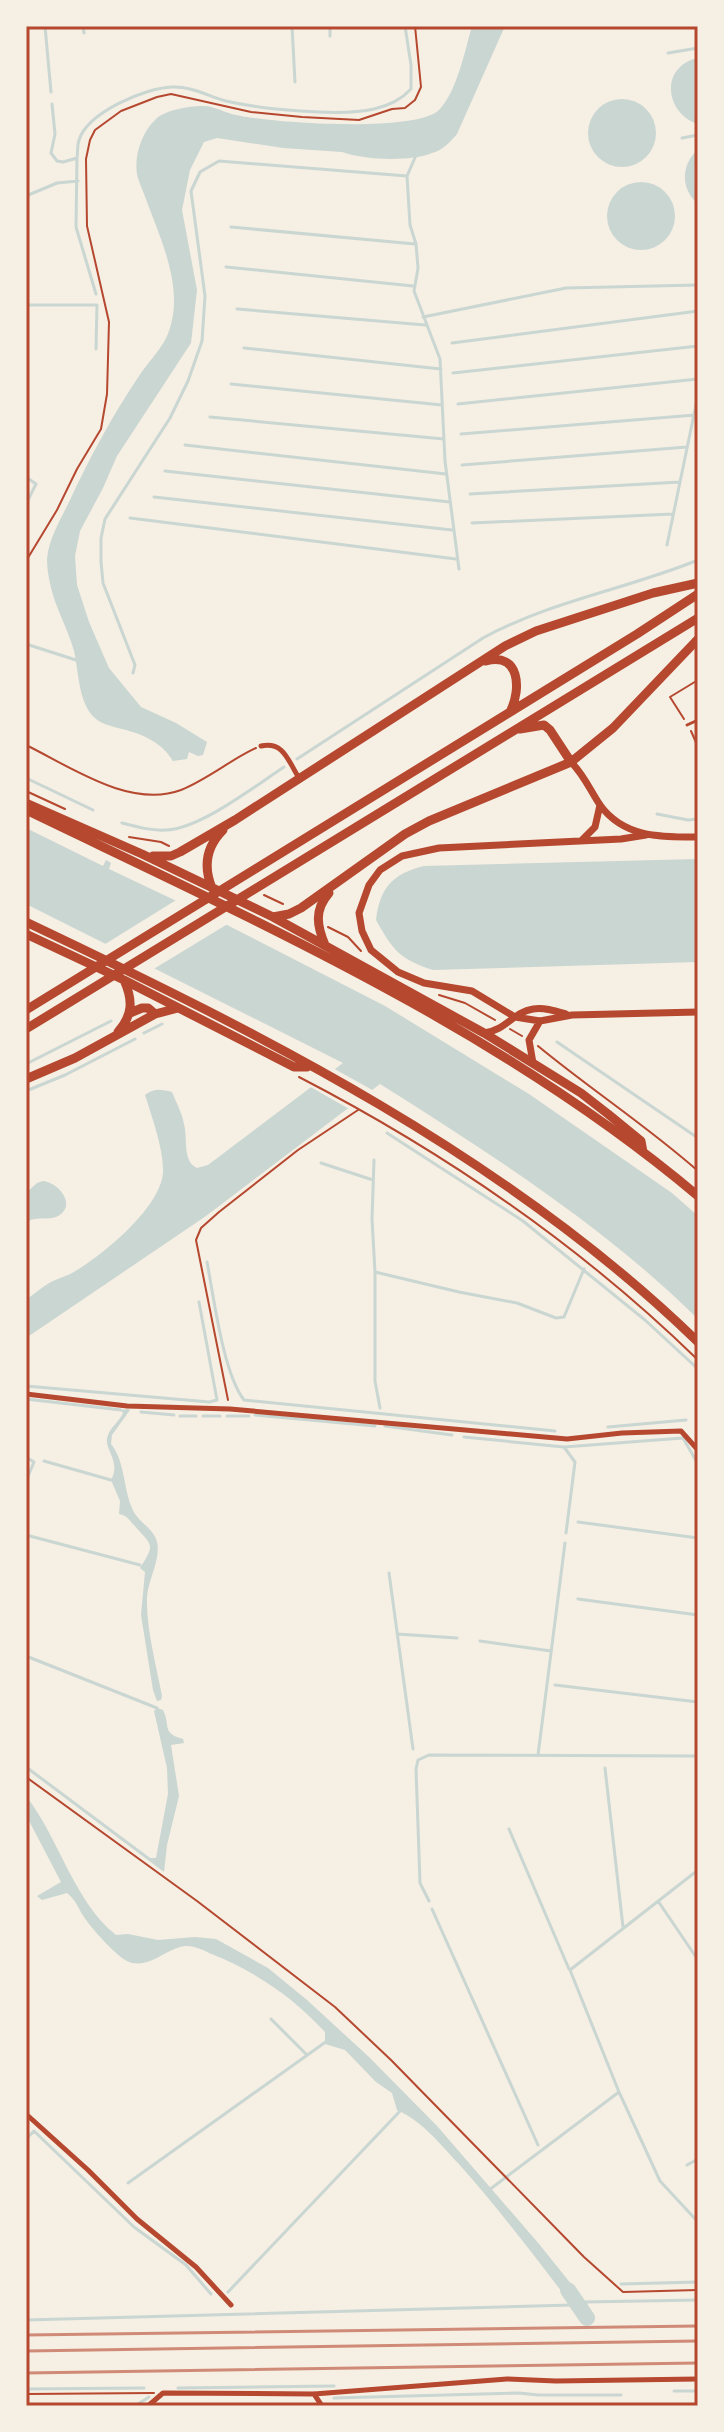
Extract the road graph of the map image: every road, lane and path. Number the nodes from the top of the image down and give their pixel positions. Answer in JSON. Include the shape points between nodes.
{"nodes":[{"id":1,"x":415,"y":26,"type":"edge"},
{"id":2,"x":26,"y":561,"type":"edge"},
{"id":3,"x":698,"y":583,"type":"edge"},
{"id":4,"x":698,"y":594,"type":"edge"},
{"id":5,"x":698,"y":618,"type":"edge"},
{"id":6,"x":698,"y":639,"type":"edge"},
{"id":7,"x":475,"y":663,"type":"junction"},
{"id":8,"x":698,"y":680,"type":"edge"},
{"id":9,"x":670,"y":697,"type":"dead end"},
{"id":10,"x":510,"y":711,"type":"junction"},
{"id":11,"x":698,"y":720,"type":"edge"},
{"id":12,"x":687,"y":725,"type":"dead end"},
{"id":13,"x":513,"y":731,"type":"junction"},
{"id":14,"x":26,"y":745,"type":"edge"},
{"id":15,"x":261,"y":746,"type":"joint"},
{"id":16,"x":571,"y":762,"type":"junction"},
{"id":17,"x":299,"y":779,"type":"junction"},
{"id":18,"x":26,"y":791,"type":"edge"},
{"id":19,"x":26,"y":803,"type":"edge"},
{"id":20,"x":600,"y":805,"type":"junction"},
{"id":21,"x":26,"y":810,"type":"edge"},
{"id":22,"x":76,"y":814,"type":"dead end"},
{"id":23,"x":235,"y":820,"type":"junction"},
{"id":24,"x":118,"y":834,"type":"dead end"},
{"id":25,"x":646,"y":835,"type":"junction"},
{"id":26,"x":698,"y":837,"type":"edge"},
{"id":27,"x":578,"y":841,"type":"junction"},
{"id":28,"x":180,"y":852,"type":"junction"},
{"id":29,"x":142,"y":854,"type":"junction"},
{"id":30,"x":346,"y":877,"type":"junction"},
{"id":31,"x":212,"y":888,"type":"junction"},
{"id":32,"x":259,"y":892,"type":"dead end"},
{"id":33,"x":296,"y":911,"type":"junction"},
{"id":34,"x":273,"y":917,"type":"junction"},
{"id":35,"x":26,"y":922,"type":"edge"},
{"id":36,"x":318,"y":922,"type":"junction"},
{"id":37,"x":26,"y":934,"type":"edge"},
{"id":38,"x":325,"y":945,"type":"junction"},
{"id":39,"x":366,"y":956,"type":"dead end"},
{"id":40,"x":124,"y":980,"type":"junction"},
{"id":41,"x":440,"y":995,"type":"dead end"},
{"id":42,"x":178,"y":1008,"type":"junction"},
{"id":43,"x":26,"y":1010,"type":"edge"},
{"id":44,"x":698,"y":1012,"type":"edge"},
{"id":45,"x":130,"y":1013,"type":"junction"},
{"id":46,"x":155,"y":1014,"type":"junction"},
{"id":47,"x":572,"y":1015,"type":"junction"},
{"id":48,"x":515,"y":1017,"type":"junction"},
{"id":49,"x":491,"y":1018,"type":"dead end"},
{"id":50,"x":540,"y":1021,"type":"junction"},
{"id":51,"x":26,"y":1029,"type":"edge"},
{"id":52,"x":484,"y":1033,"type":"junction"},
{"id":53,"x":115,"y":1035,"type":"junction"},
{"id":54,"x":533,"y":1063,"type":"junction"},
{"id":55,"x":310,"y":1067,"type":"junction"},
{"id":56,"x":26,"y":1079,"type":"edge"},
{"id":57,"x":310,"y":1083,"type":"dead end"},
{"id":58,"x":359,"y":1109,"type":"junction"},
{"id":59,"x":643,"y":1152,"type":"junction"},
{"id":60,"x":698,"y":1196,"type":"edge"},
{"id":61,"x":698,"y":1342,"type":"edge"},
{"id":62,"x":698,"y":1360,"type":"edge"},
{"id":63,"x":26,"y":1394,"type":"edge"},
{"id":64,"x":230,"y":1409,"type":"junction"},
{"id":65,"x":698,"y":1450,"type":"edge"},
{"id":66,"x":26,"y":1777,"type":"edge"},
{"id":67,"x":26,"y":2114,"type":"edge"},
{"id":68,"x":698,"y":2290,"type":"edge"},
{"id":69,"x":231,"y":2305,"type":"dead end"},
{"id":70,"x":698,"y":2379,"type":"edge"},
{"id":71,"x":163,"y":2393,"type":"junction"},
{"id":72,"x":26,"y":2394,"type":"edge"},
{"id":73,"x":314,"y":2394,"type":"junction"},
{"id":74,"x":148,"y":2406,"type":"edge"},
{"id":75,"x":322,"y":2406,"type":"edge"}],
"edges":[{"from":1,"to":2,"type":"path","via":[[421,87],[405,108],[359,120],[302,117],[171,94],[121,111],[95,130],[86,159],[87,226],[109,322],[107,394],[101,429]]},
{"from":3,"to":7,"type":"highway","via":[[536,631]]},
{"from":4,"to":10,"type":"highway"},
{"from":5,"to":13,"type":"highway"},
{"from":6,"to":16,"type":"highway","via":[[613,728]]},
{"from":7,"to":10,"type":"highway","via":[[502,660],[512,668],[518,688]]},
{"from":7,"to":17,"type":"highway"},
{"from":8,"to":9,"type":"path"},
{"from":10,"to":43,"type":"highway"},
{"from":11,"to":12,"type":"lane"},
{"from":13,"to":16,"type":"highway","via":[[544,725]]},
{"from":13,"to":51,"type":"highway"},
{"from":14,"to":15,"type":"path","via":[[121,792],[143,796],[178,791]]},
{"from":15,"to":17,"type":"street","via":[[276,745]]},
{"from":16,"to":20,"type":"street"},
{"from":16,"to":30,"type":"highway","via":[[429,821]]},
{"from":17,"to":23,"type":"highway"},
{"from":18,"to":22,"type":"path"},
{"from":19,"to":29,"type":"highway"},
{"from":20,"to":25,"type":"street","via":[[619,823]]},
{"from":20,"to":27,"type":"street","via":[[595,827]]},
{"from":21,"to":59,"type":"highway","via":[[400,997],[536,1077]]},
{"from":23,"to":28,"type":"highway"},
{"from":23,"to":31,"type":"highway","via":[[220,833],[207,857]]},
{"from":24,"to":28,"type":"path","via":[[161,842]]},
{"from":25,"to":26,"type":"street"},
{"from":25,"to":27,"type":"street"},
{"from":27,"to":48,"type":"street","via":[[424,850],[394,859],[374,876],[364,895],[362,931],[386,964],[424,983],[472,991]]},
{"from":28,"to":29,"type":"highway"},
{"from":29,"to":31,"type":"highway"},
{"from":30,"to":33,"type":"highway"},
{"from":30,"to":36,"type":"highway","via":[[322,901]]},
{"from":31,"to":34,"type":"highway"},
{"from":32,"to":33,"type":"path"},
{"from":33,"to":34,"type":"highway"},
{"from":34,"to":38,"type":"highway"},
{"from":35,"to":55,"type":"highway"},
{"from":36,"to":38,"type":"highway"},
{"from":36,"to":39,"type":"path","via":[[348,937]]},
{"from":37,"to":40,"type":"highway"},
{"from":38,"to":52,"type":"highway"},
{"from":40,"to":42,"type":"highway"},
{"from":40,"to":45,"type":"highway"},
{"from":41,"to":49,"type":"path"},
{"from":42,"to":46,"type":"highway"},
{"from":42,"to":55,"type":"highway","via":[[294,1067]]},
{"from":44,"to":47,"type":"street"},
{"from":45,"to":46,"type":"highway","via":[[148,1008]]},
{"from":45,"to":53,"type":"highway"},
{"from":46,"to":53,"type":"highway"},
{"from":47,"to":48,"type":"street","via":[[534,1008]]},
{"from":47,"to":50,"type":"street"},
{"from":48,"to":50,"type":"street"},
{"from":48,"to":52,"type":"street","via":[[499,1030]]},
{"from":50,"to":54,"type":"street","via":[[529,1040]]},
{"from":52,"to":54,"type":"highway"},
{"from":53,"to":56,"type":"highway"},
{"from":54,"to":59,"type":"highway","via":[[619,1123],[641,1141]]},
{"from":55,"to":61,"type":"highway","via":[[514,1191],[611,1265]]},
{"from":57,"to":58,"type":"path"},
{"from":58,"to":62,"type":"path","via":[[536,1223],[602,1273]]},
{"from":58,"to":64,"type":"path","via":[[201,1228],[196,1240]]},
{"from":59,"to":60,"type":"highway"},
{"from":63,"to":64,"type":"street","via":[[127,1406]]},
{"from":64,"to":65,"type":"street","via":[[567,1439],[681,1431]]},
{"from":66,"to":68,"type":"path","via":[[335,2007],[623,2292]]},
{"from":67,"to":69,"type":"street"},
{"from":70,"to":73,"type":"street","via":[[507,2379]]},
{"from":71,"to":72,"type":"path"},
{"from":71,"to":73,"type":"street"},
{"from":71,"to":74,"type":"street"},
{"from":73,"to":75,"type":"street"}]}
